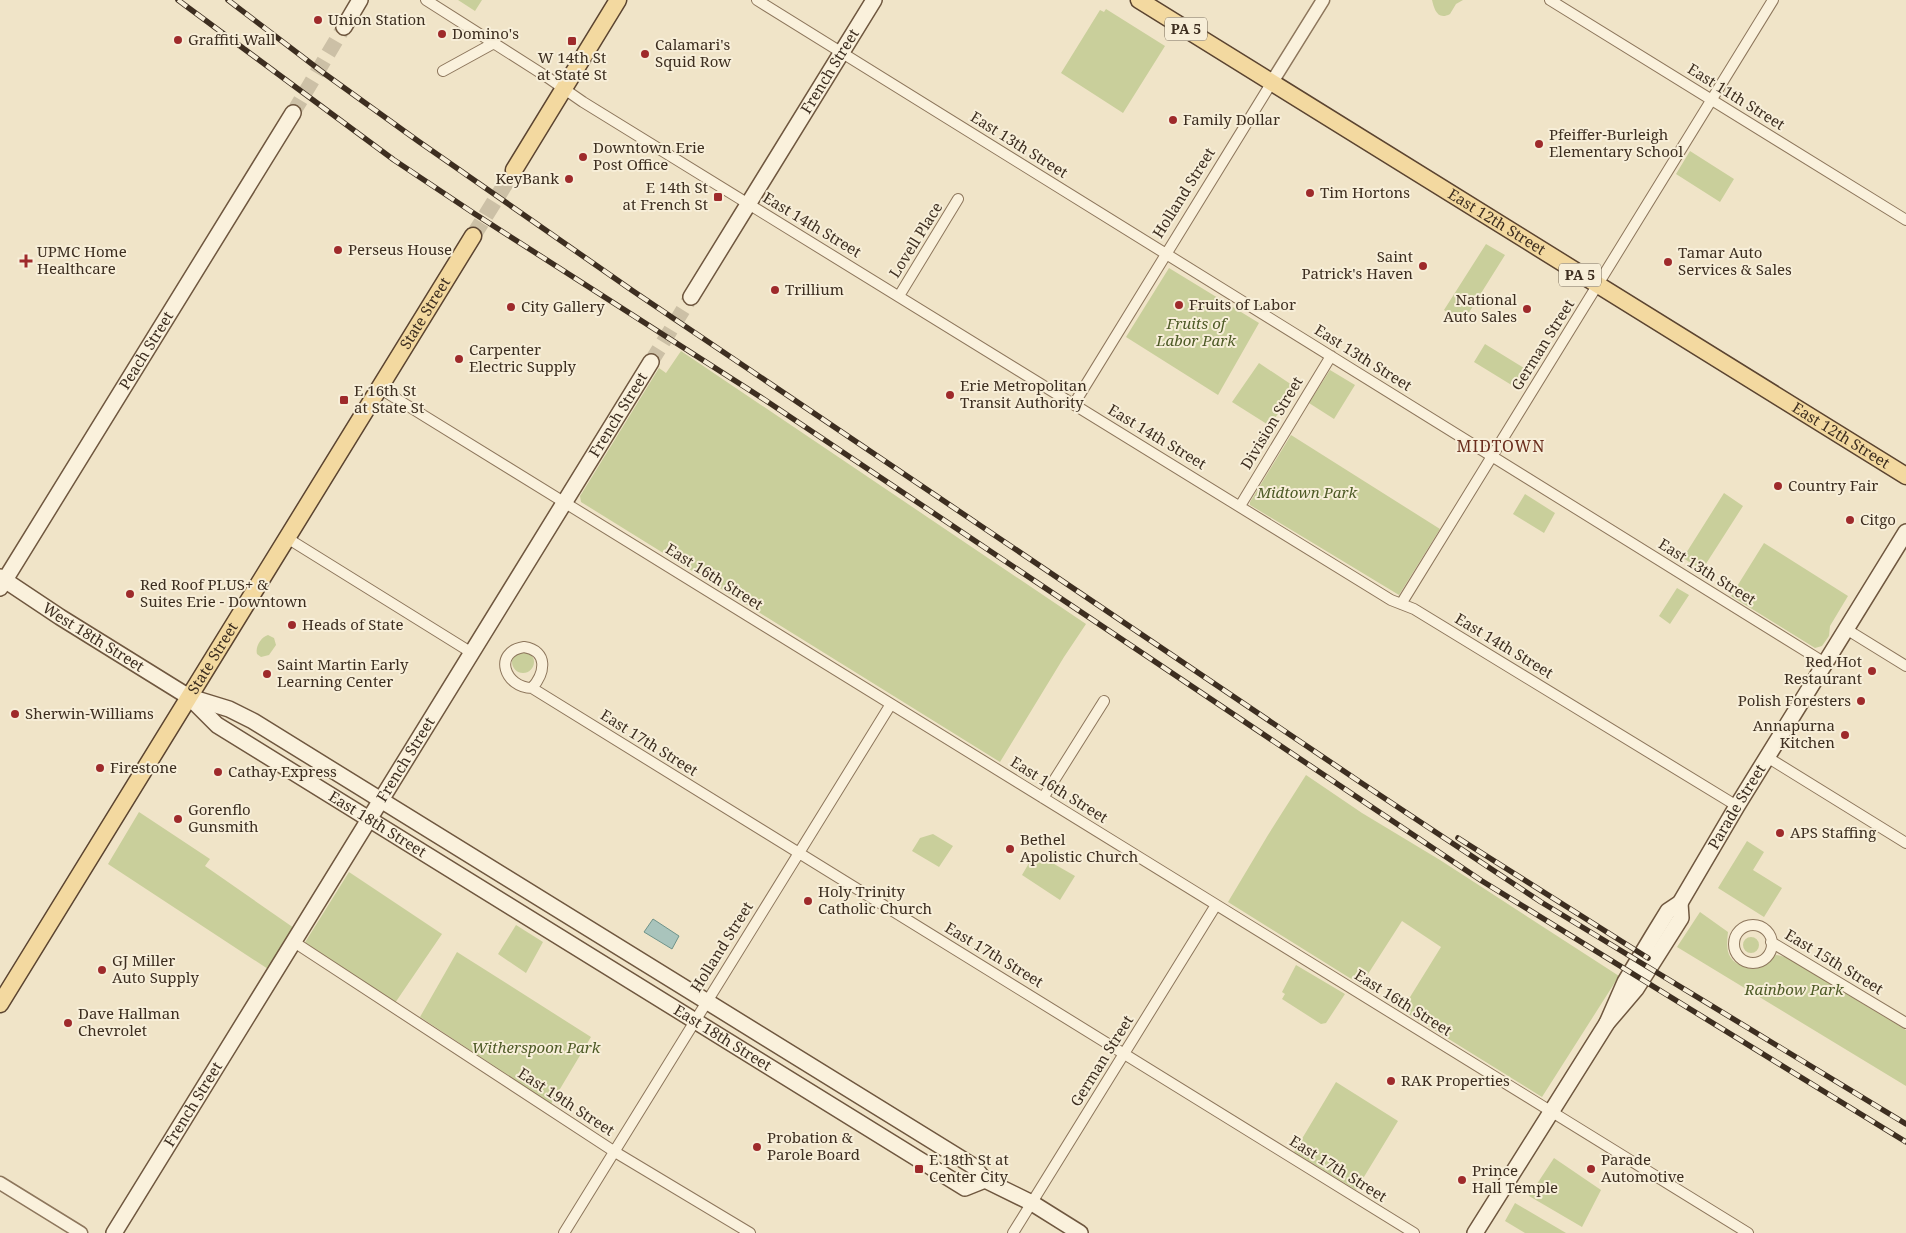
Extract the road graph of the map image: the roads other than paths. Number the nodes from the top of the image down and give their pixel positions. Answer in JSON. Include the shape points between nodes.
{"nodes":[{"id":1,"x":360,"y":0,"type":"edge"},
{"id":2,"x":426,"y":0,"type":"edge"},
{"id":3,"x":618,"y":0,"type":"edge"},
{"id":4,"x":757,"y":0,"type":"edge"},
{"id":5,"x":874,"y":0,"type":"edge"},
{"id":6,"x":1139,"y":0,"type":"edge"},
{"id":7,"x":1323,"y":0,"type":"edge"},
{"id":8,"x":1550,"y":0,"type":"edge"},
{"id":9,"x":1772,"y":0,"type":"edge"},
{"id":10,"x":344,"y":27,"type":"tunnel mouth"},
{"id":11,"x":494,"y":43,"type":"junction"},
{"id":12,"x":842,"y":52,"type":"junction"},
{"id":13,"x":443,"y":71,"type":"dead end"},
{"id":14,"x":1272,"y":82,"type":"junction"},
{"id":15,"x":564,"y":89,"type":"junction"},
{"id":16,"x":1711,"y":99,"type":"junction"},
{"id":17,"x":293,"y":113,"type":"tunnel mouth"},
{"id":18,"x":514,"y":170,"type":"tunnel mouth"},
{"id":19,"x":958,"y":199,"type":"dead end"},
{"id":20,"x":748,"y":204,"type":"junction"},
{"id":21,"x":1906,"y":220,"type":"edge"},
{"id":22,"x":473,"y":236,"type":"tunnel mouth"},
{"id":23,"x":1166,"y":254,"type":"junction"},
{"id":24,"x":1597,"y":285,"type":"junction"},
{"id":25,"x":691,"y":296,"type":"tunnel mouth"},
{"id":26,"x":899,"y":296,"type":"junction"},
{"id":27,"x":1330,"y":356,"type":"junction"},
{"id":28,"x":651,"y":362,"type":"tunnel mouth"},
{"id":29,"x":380,"y":388,"type":"junction"},
{"id":30,"x":1074,"y":404,"type":"junction"},
{"id":31,"x":1492,"y":456,"type":"junction"},
{"id":32,"x":1906,"y":476,"type":"edge"},
{"id":33,"x":565,"y":502,"type":"junction"},
{"id":34,"x":1240,"y":506,"type":"junction"},
{"id":35,"x":1906,"y":532,"type":"edge"},
{"id":36,"x":287,"y":538,"type":"junction"},
{"id":37,"x":2,"y":581,"type":"edge"},
{"id":38,"x":1401,"y":604,"type":"junction"},
{"id":39,"x":1846,"y":629,"type":"junction"},
{"id":40,"x":472,"y":653,"type":"junction"},
{"id":41,"x":1826,"y":663,"type":"junction"},
{"id":42,"x":1906,"y":666,"type":"edge"},
{"id":43,"x":532,"y":688,"type":"dead end"},
{"id":44,"x":189,"y":697,"type":"junction"},
{"id":45,"x":1104,"y":701,"type":"dead end"},
{"id":46,"x":891,"y":704,"type":"junction"},
{"id":47,"x":1768,"y":757,"type":"junction"},
{"id":48,"x":1043,"y":798,"type":"junction"},
{"id":49,"x":382,"y":799,"type":"junction"},
{"id":50,"x":1737,"y":806,"type":"junction"},
{"id":51,"x":369,"y":820,"type":"junction"},
{"id":52,"x":1906,"y":843,"type":"edge"},
{"id":53,"x":799,"y":854,"type":"junction"},
{"id":54,"x":1216,"y":905,"type":"junction"},
{"id":55,"x":294,"y":942,"type":"junction"},
{"id":56,"x":1772,"y":942,"type":"dead end"},
{"id":57,"x":707,"y":1001,"type":"junction"},
{"id":58,"x":0,"y":1004,"type":"edge"},
{"id":59,"x":695,"y":1022,"type":"junction"},
{"id":60,"x":1906,"y":1023,"type":"edge"},
{"id":61,"x":1124,"y":1053,"type":"junction"},
{"id":62,"x":1550,"y":1111,"type":"junction"},
{"id":63,"x":615,"y":1152,"type":"junction"},
{"id":64,"x":985,"y":1180,"type":"junction"},
{"id":65,"x":0,"y":1183,"type":"edge"},
{"id":66,"x":1032,"y":1203,"type":"junction"},
{"id":67,"x":81,"y":1233,"type":"edge"},
{"id":68,"x":114,"y":1233,"type":"edge"},
{"id":69,"x":564,"y":1233,"type":"edge"},
{"id":70,"x":750,"y":1233,"type":"edge"},
{"id":71,"x":1013,"y":1233,"type":"edge"},
{"id":72,"x":1080,"y":1233,"type":"edge"},
{"id":73,"x":1414,"y":1233,"type":"edge"},
{"id":74,"x":1475,"y":1233,"type":"edge"},
{"id":75,"x":1748,"y":1233,"type":"edge"}],
"edges":[{"from":1,"to":10,"type":"main road"},
{"from":2,"to":11,"type":"street","name":"East 14th Street"},
{"from":3,"to":15,"type":"main road"},
{"from":4,"to":12,"type":"street","name":"East 13th Street"},
{"from":5,"to":12,"type":"main road","name":"French Street"},
{"from":6,"to":14,"type":"main road","name":"East 12th Street","number":"PA 5"},
{"from":7,"to":14,"type":"street","name":"Holland Street"},
{"from":8,"to":16,"type":"street","name":"East 11th Street"},
{"from":9,"to":16,"type":"street","name":"German Street"},
{"from":11,"to":13,"type":"street"},
{"from":11,"to":15,"type":"street","name":"East 14th Street"},
{"from":12,"to":20,"type":"main road","name":"French Street"},
{"from":12,"to":23,"type":"street","name":"East 13th Street"},
{"from":14,"to":23,"type":"street","name":"Holland Street"},
{"from":14,"to":24,"type":"main road","name":"East 12th Street","number":"PA 5"},
{"from":15,"to":18,"type":"main road"},
{"from":15,"to":20,"type":"street","name":"East 14th Street"},
{"from":16,"to":21,"type":"street","name":"East 11th Street"},
{"from":16,"to":24,"type":"street","name":"German Street"},
{"from":17,"to":37,"type":"main road","name":"Peach Street"},
{"from":19,"to":26,"type":"street","name":"Lovell Place"},
{"from":20,"to":25,"type":"main road","name":"French Street"},
{"from":20,"to":26,"type":"street","name":"East 14th Street"},
{"from":22,"to":29,"type":"main road","name":"State Street"},
{"from":23,"to":27,"type":"street","name":"East 13th Street"},
{"from":23,"to":30,"type":"street","name":"Holland Street"},
{"from":24,"to":31,"type":"street","name":"German Street"},
{"from":24,"to":32,"type":"main road","name":"East 12th Street","number":"PA 5"},
{"from":26,"to":30,"type":"street","name":"East 14th Street"},
{"from":27,"to":31,"type":"street","name":"East 13th Street"},
{"from":27,"to":34,"type":"street","name":"Division Street"},
{"from":28,"to":33,"type":"main road","name":"French Street"},
{"from":29,"to":33,"type":"street","name":"East 16th Street"},
{"from":29,"to":36,"type":"main road","name":"State Street"},
{"from":30,"to":34,"type":"street","name":"East 14th Street"},
{"from":31,"to":38,"type":"street","name":"German Street"},
{"from":31,"to":41,"type":"street","name":"East 13th Street"},
{"from":33,"to":40,"type":"main road","name":"French Street"},
{"from":33,"to":46,"type":"street","name":"East 16th Street"},
{"from":34,"to":38,"type":"street","name":"East 14th Street"},
{"from":35,"to":39,"type":"main road","name":"Parade Street"},
{"from":36,"to":40,"type":"street"},
{"from":36,"to":44,"type":"main road","name":"State Street"},
{"from":37,"to":44,"type":"main road","name":"West 18th Street"},
{"from":38,"to":50,"type":"street","name":"East 14th Street"},
{"from":39,"to":41,"type":"main road","name":"Parade Street"},
{"from":39,"to":42,"type":"street"},
{"from":40,"to":49,"type":"main road","name":"French Street"},
{"from":41,"to":47,"type":"main road","name":"Parade Street"},
{"from":43,"to":53,"type":"street","name":"East 17th Street"},
{"from":44,"to":49,"type":"main road","name":"East 18th Street","via":[[229,709],[253,721]]},
{"from":44,"to":51,"type":"main road","name":"East 18th Street","via":[[217,725]]},
{"from":44,"to":58,"type":"main road","name":"State Street"},
{"from":45,"to":48,"type":"street"},
{"from":46,"to":48,"type":"street","name":"East 16th Street"},
{"from":46,"to":53,"type":"street","name":"Holland Street"},
{"from":47,"to":50,"type":"main road","name":"Parade Street"},
{"from":47,"to":52,"type":"street"},
{"from":48,"to":54,"type":"street","name":"East 16th Street"},
{"from":49,"to":51,"type":"main road","name":"French Street"},
{"from":49,"to":57,"type":"main road","name":"East 18th Street"},
{"from":50,"to":62,"type":"main road","name":"Parade Street","via":[[1680,903],[1681,918],[1636,989],[1607,1023]]},
{"from":51,"to":55,"type":"main road","name":"French Street"},
{"from":51,"to":59,"type":"main road","name":"East 18th Street"},
{"from":53,"to":57,"type":"street","name":"Holland Street"},
{"from":53,"to":61,"type":"street","name":"East 17th Street"},
{"from":54,"to":61,"type":"street","name":"German Street"},
{"from":54,"to":62,"type":"street","name":"East 16th Street"},
{"from":55,"to":63,"type":"street","name":"East 19th Street"},
{"from":55,"to":68,"type":"main road","name":"French Street"},
{"from":56,"to":60,"type":"street","name":"East 15th Street"},
{"from":57,"to":59,"type":"street","name":"Holland Street"},
{"from":57,"to":64,"type":"main road","name":"East 18th Street","via":[[973,1166]]},
{"from":59,"to":63,"type":"street","name":"Holland Street"},
{"from":59,"to":64,"type":"main road","name":"East 18th Street","via":[[965,1188]]},
{"from":61,"to":66,"type":"street","name":"German Street"},
{"from":61,"to":73,"type":"street","name":"East 17th Street"},
{"from":62,"to":74,"type":"main road","name":"Parade Street"},
{"from":62,"to":75,"type":"street","name":"East 16th Street"},
{"from":63,"to":69,"type":"street","name":"Holland Street"},
{"from":63,"to":70,"type":"street","name":"East 19th Street"},
{"from":64,"to":66,"type":"main road","name":"East 18th Street"},
{"from":65,"to":67,"type":"street"},
{"from":66,"to":71,"type":"street","name":"German Street"},
{"from":66,"to":72,"type":"main road","name":"East 18th Street"}]}
